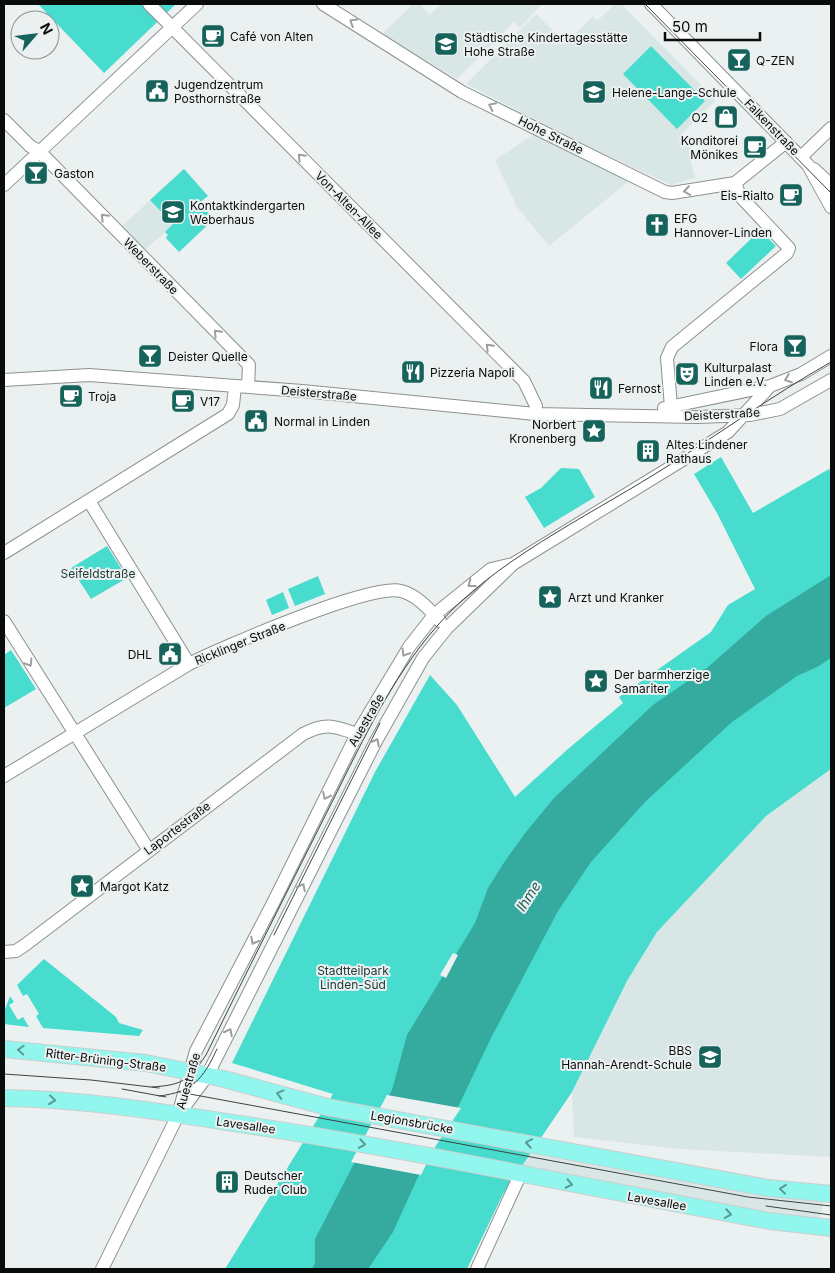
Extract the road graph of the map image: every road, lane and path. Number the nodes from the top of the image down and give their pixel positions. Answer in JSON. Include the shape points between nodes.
{"nodes":[{"id":1,"x":149,"y":4,"type":"edge"},
{"id":2,"x":197,"y":4,"type":"edge"},
{"id":3,"x":323,"y":4,"type":"edge"},
{"id":4,"x":659,"y":7,"type":"edge"},
{"id":5,"x":172,"y":27,"type":"junction"},
{"id":6,"x":4,"y":120,"type":"edge"},
{"id":7,"x":831,"y":128,"type":"edge"},
{"id":8,"x":786,"y":142,"type":"junction"},
{"id":9,"x":38,"y":151,"type":"junction"},
{"id":10,"x":804,"y":161,"type":"junction"},
{"id":11,"x":735,"y":184,"type":"junction"},
{"id":12,"x":4,"y":185,"type":"edge"},
{"id":13,"x":831,"y":185,"type":"edge"},
{"id":14,"x":831,"y":206,"type":"edge"},
{"id":15,"x":831,"y":356,"type":"edge"},
{"id":16,"x":4,"y":380,"type":"edge"},
{"id":17,"x":831,"y":380,"type":"edge"},
{"id":18,"x":241,"y":386,"type":"junction"},
{"id":19,"x":770,"y":386,"type":"junction"},
{"id":20,"x":671,"y":407,"type":"junction"},
{"id":21,"x":535,"y":414,"type":"junction"},
{"id":22,"x":635,"y":415,"type":"junction"},
{"id":23,"x":744,"y":415,"type":"junction"},
{"id":24,"x":89,"y":501,"type":"junction"},
{"id":25,"x":4,"y":553,"type":"edge"},
{"id":26,"x":513,"y":564,"type":"junction"},
{"id":27,"x":434,"y":615,"type":"junction"},
{"id":28,"x":4,"y":621,"type":"edge"},
{"id":29,"x":447,"y":628,"type":"junction"},
{"id":30,"x":189,"y":664,"type":"junction"},
{"id":31,"x":74,"y":734,"type":"junction"},
{"id":32,"x":357,"y":734,"type":"junction"},
{"id":33,"x":4,"y":776,"type":"edge"},
{"id":34,"x":148,"y":849,"type":"junction"},
{"id":35,"x":4,"y":952,"type":"edge"},
{"id":36,"x":4,"y":1049,"type":"edge"},
{"id":37,"x":198,"y":1074,"type":"junction"},
{"id":38,"x":4,"y":1098,"type":"edge"},
{"id":39,"x":178,"y":1115,"type":"junction"},
{"id":40,"x":521,"y":1173,"type":"junction"},
{"id":41,"x":831,"y":1194,"type":"edge"},
{"id":42,"x":831,"y":1228,"type":"edge"},
{"id":43,"x":102,"y":1269,"type":"edge"},
{"id":44,"x":477,"y":1269,"type":"edge"}],
"edges":[{"from":1,"to":5,"type":"street","name":"Von-Alten-Allee"},
{"from":2,"to":5,"type":"street"},
{"from":11,"to":3,"type":"street","name":"Hohe Straße","one_way":true,"via":[[665,192],[462,92]]},
{"from":4,"to":8,"type":"street","name":"Falkenstraße"},
{"from":5,"to":9,"type":"street"},
{"from":21,"to":5,"type":"street","name":"Von-Alten-Allee","one_way":true,"via":[[536,406],[524,382]]},
{"from":6,"to":9,"type":"street","name":"Weberstraße"},
{"from":7,"to":10,"type":"street"},
{"from":8,"to":10,"type":"street","name":"Falkenstraße"},
{"from":8,"to":11,"type":"street"},
{"from":9,"to":12,"type":"street"},
{"from":18,"to":9,"type":"street","name":"Weberstraße","one_way":true,"via":[[249,365]]},
{"from":10,"to":13,"type":"street","name":"Falkenstraße"},
{"from":10,"to":14,"type":"street","name":"Falkenstraße"},
{"from":11,"to":20,"type":"street","via":[[740,196],[789,248],[787,253],[672,347],[667,358]]},
{"from":15,"to":19,"type":"street","name":"Deisterstraße","one_way":true,"via":[[801,374]]},
{"from":16,"to":18,"type":"street","name":"Deisterstraße","via":[[89,375]]},
{"from":17,"to":23,"type":"street","name":"Deisterstraße","via":[[780,409]]},
{"from":18,"to":21,"type":"street","name":"Deisterstraße"},
{"from":18,"to":24,"type":"street","name":"Weberstraße","via":[[228,414]]},
{"from":19,"to":20,"type":"street","name":"Deisterstraße"},
{"from":19,"to":23,"type":"street"},
{"from":20,"to":22,"type":"street","name":"Deisterstraße"},
{"from":21,"to":22,"type":"street","name":"Deisterstraße"},
{"from":22,"to":23,"type":"street","name":"Deisterstraße"},
{"from":23,"to":26,"type":"street","via":[[721,437]]},
{"from":24,"to":25,"type":"street","name":"Weberstraße"},
{"from":24,"to":30,"type":"street"},
{"from":26,"to":27,"type":"street","one_way":true,"via":[[491,570]]},
{"from":26,"to":29,"type":"street"},
{"from":27,"to":29,"type":"street","name":"Ricklinger Straße"},
{"from":27,"to":30,"type":"street","name":"Ricklinger Straße","via":[[409,594],[381,590],[354,597]]},
{"from":27,"to":32,"type":"street","name":"Auestraße","one_way":true,"via":[[409,647]]},
{"from":28,"to":31,"type":"street","one_way":true},
{"from":37,"to":29,"type":"street","name":"Auestraße","one_way":true,"via":[[376,741],[423,658]]},
{"from":30,"to":31,"type":"street","name":"Ricklinger Straße"},
{"from":31,"to":33,"type":"street","name":"Ricklinger Straße"},
{"from":31,"to":34,"type":"street"},
{"from":32,"to":34,"type":"street","name":"Laportestraße","via":[[332,725],[318,726],[303,734]]},
{"from":32,"to":37,"type":"street","name":"Auestraße","one_way":true,"via":[[196,1051]]},
{"from":34,"to":35,"type":"street","name":"Laportestraße","via":[[25,945]]},
{"from":37,"to":36,"type":"main road","name":"Ritter-Brüning-Straße","one_way":true,"via":[[146,1063]]},
{"from":37,"to":39,"type":"street","name":"Auestraße"},
{"from":41,"to":37,"type":"main road","name":"Legionsbrücke","one_way":true,"via":[[768,1188],[327,1107]]},
{"from":38,"to":39,"type":"main road","one_way":true,"via":[[37,1098]]},
{"from":39,"to":40,"type":"main road","name":"Lavesallee","one_way":true,"via":[[314,1135]]},
{"from":39,"to":43,"type":"street","name":"Auestraße"},
{"from":40,"to":42,"type":"main road","name":"Lavesallee","one_way":true,"via":[[770,1221]]},
{"from":40,"to":44,"type":"street"}]}
